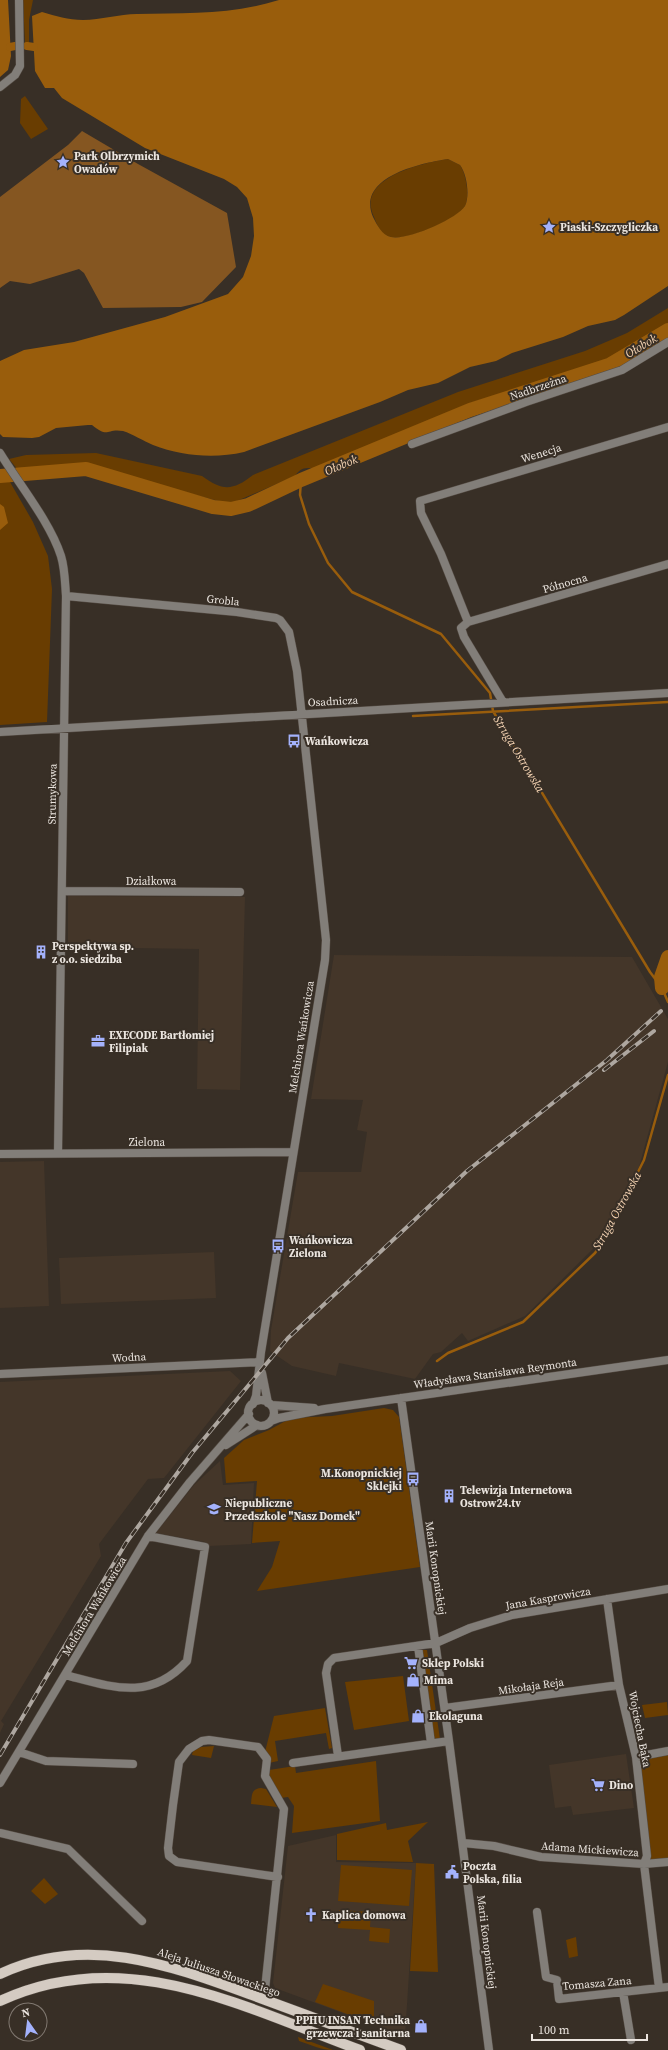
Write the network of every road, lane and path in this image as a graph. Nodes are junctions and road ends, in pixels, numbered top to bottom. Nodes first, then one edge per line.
1 (19, 0) edge
2 (0, 87) edge
3 (668, 342) edge
4 (668, 427) edge
5 (412, 444) dead end
6 (0, 453) edge
7 (668, 564) edge
8 (66, 596) junction
9 (468, 622) junction
10 (668, 693) edge
11 (503, 702) junction
12 (302, 714) junction
13 (64, 727) junction
14 (0, 732) edge
15 (62, 891) junction
16 (240, 892) dead end
17 (293, 1152) junction
18 (58, 1153) junction
19 (0, 1154) edge
20 (668, 1360) edge
21 (260, 1362) junction
22 (0, 1374) edge
23 (401, 1398) junction
24 (253, 1404) junction
25 (270, 1404) junction
26 (325, 1409) junction
27 (249, 1414) junction
28 (271, 1421) junction
29 (257, 1425) junction
30 (219, 1450) junction
31 (148, 1536) junction
32 (668, 1589) edge
33 (607, 1599) junction
34 (436, 1643) junction
35 (418, 1646) junction
36 (65, 1675) junction
37 (620, 1685) junction
38 (445, 1708) junction
39 (449, 1741) junction
40 (430, 1743) junction
41 (668, 1751) edge
42 (19, 1752) junction
43 (338, 1756) junction
44 (636, 1757) junction
45 (293, 1763) dead end
46 (133, 1764) dead end
47 (0, 1782) edge
48 (0, 1833) edge
49 (463, 1843) junction
50 (668, 1862) edge
51 (644, 1864) junction
52 (278, 1877) junction
53 (537, 1912) dead end
54 (142, 1921) dead end
55 (0, 1974) edge
56 (668, 1987) edge
57 (659, 1988) junction
58 (623, 1992) junction
59 (264, 1999) junction
60 (0, 2001) edge
61 (631, 2040) dead end
62 (360, 2050) edge
63 (401, 2050) edge
64 (489, 2050) edge

1 - 2 street
3 - 5 street, Nadbrzeżna
4 - 9 street, Wenecja
6 - 8 street, Strumykowa
7 - 9 street, Północna
8 - 12 street, Grobla
8 - 13 street, Strumykowa
9 - 11 street
10 - 11 street, Osadnicza
11 - 12 street, Osadnicza
12 - 13 street, Osadnicza
12 - 17 street, Melchiora Wańkowicza
13 - 14 street, Osadnicza
13 - 15 street, Strumykowa
15 - 16 street, Działkowa
15 - 18 street, Strumykowa
17 - 18 street, Zielona
17 - 21 street, Melchiora Wańkowicza
18 - 19 street, Zielona
20 - 23 street, Władysława Stanisława Reymonta
21 - 22 street, Wodna
21 - 24 street, Melchiora Wańkowicza
21 - 25 street, Melchiora Wańkowicza
23 - 26 street, Władysława Stanisława Reymonta
23 - 34 street, Marii Konopnickiej
24 - 25 street
24 - 27 street
25 - 26 street, Władysława Stanisława Reymonta
25 - 28 street
26 - 28 street, Władysława Stanisława Reymonta
27 - 29 street
27 - 30 street, Melchiora Wańkowicza
28 - 29 street
29 - 30 street, Melchiora Wańkowicza
30 - 31 street, Melchiora Wańkowicza
31 - 36 street, Melchiora Wańkowicza
31 - 36 street
32 - 33 street, Jana Kasprowicza
33 - 34 street, Jana Kasprowicza
33 - 37 street, Wojciecha Bąka
34 - 35 street, Jana Kasprowicza
34 - 38 street, Marii Konopnickiej
35 - 40 street
35 - 43 street, Jana Kasprowicza
36 - 42 street, Melchiora Wańkowicza
37 - 38 street, Mikołaja Reja
37 - 44 street, Wojciecha Bąka
38 - 39 street, Marii Konopnickiej
39 - 40 street
39 - 49 street, Marii Konopnickiej
40 - 43 street
41 - 44 street
42 - 46 street
42 - 47 street, Melchiora Wańkowicza
43 - 45 street
44 - 51 street, Wojciecha Bąka
48 - 54 street
49 - 51 street, Adama Mickiewicza
49 - 64 street, Marii Konopnickiej
50 - 51 street, Adama Mickiewicza
51 - 57 street
52 - 52 street
52 - 59 street
53 - 58 street, Tomasza Zana
55 - 59 main road, Aleja Juliusza Słowackiego
56 - 57 street, Tomasza Zana
57 - 58 street, Tomasza Zana
58 - 61 street
59 - 63 main road, Aleja Juliusza Słowackiego
60 - 62 main road

